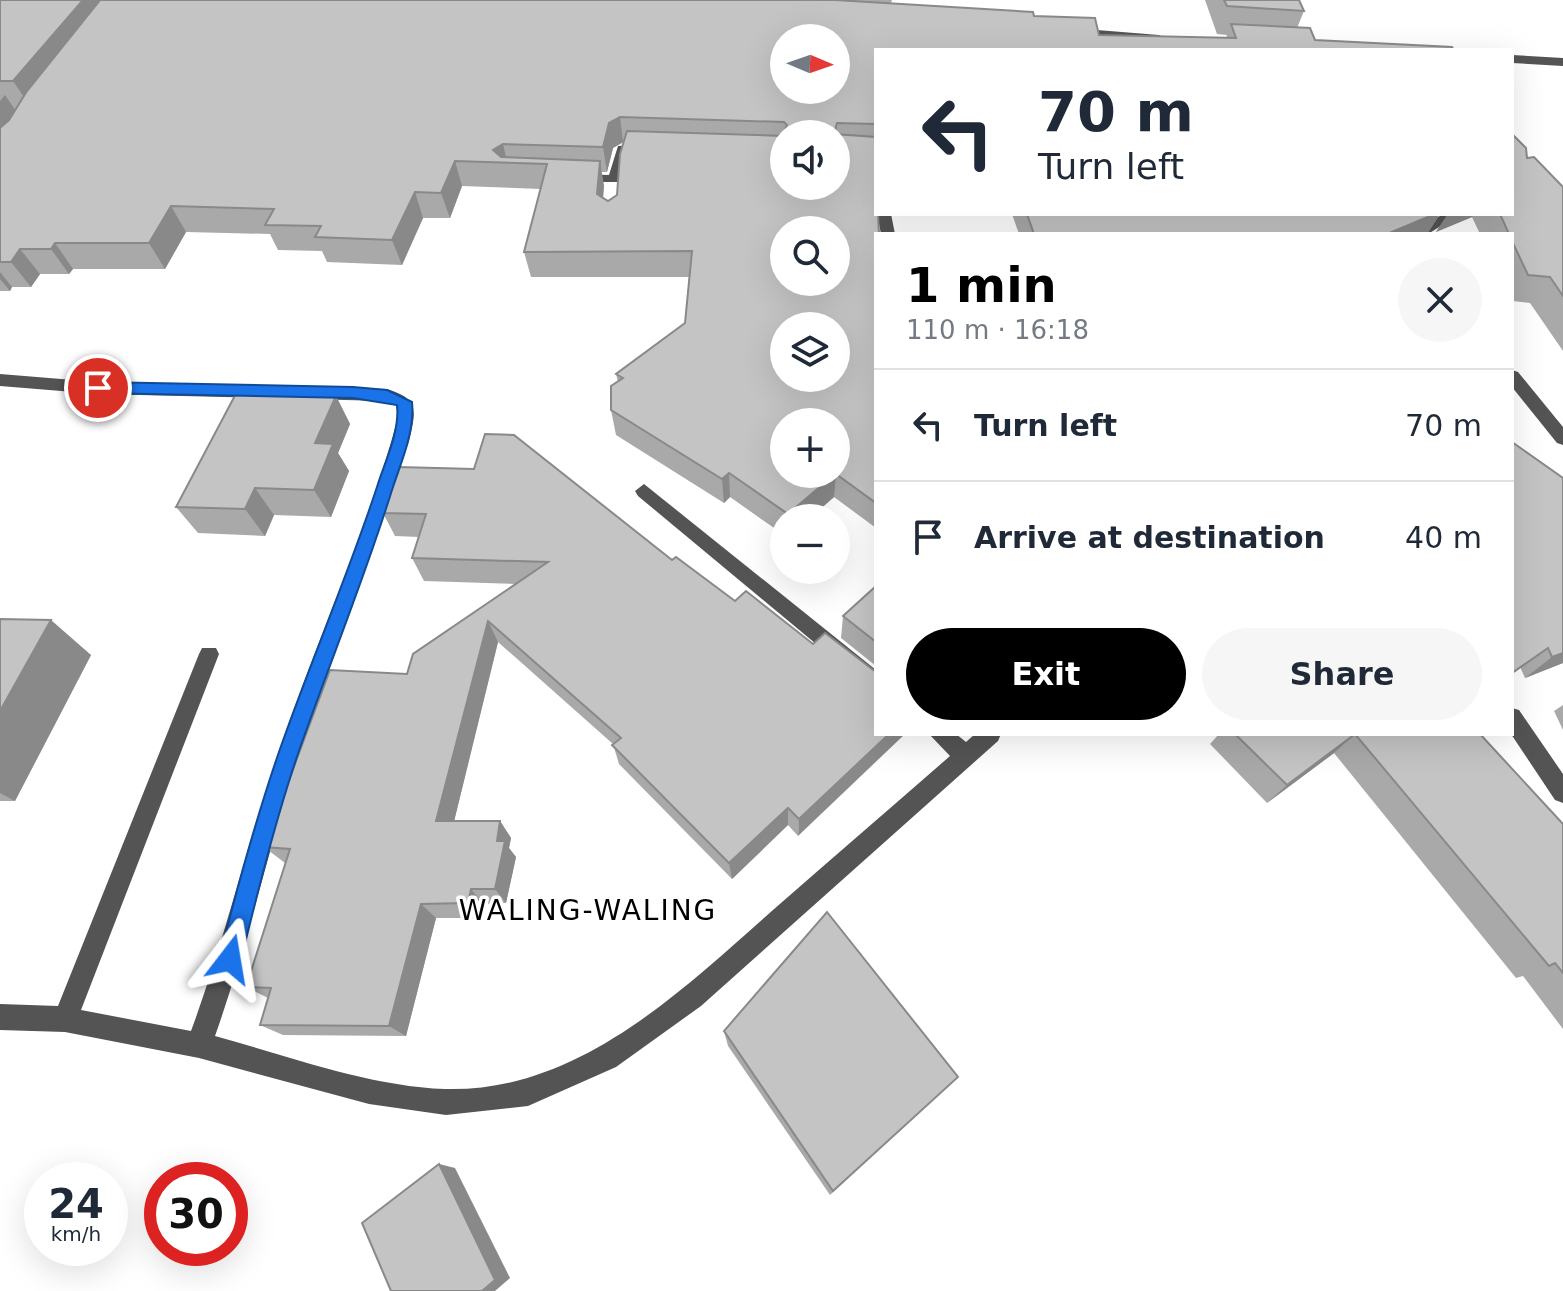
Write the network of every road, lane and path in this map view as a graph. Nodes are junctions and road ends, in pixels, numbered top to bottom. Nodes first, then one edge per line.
1 (1063, 30) edge
2 (1166, 38) edge
3 (1514, 59) edge
4 (1563, 62) edge
5 (652, 150) edge
6 (563, 178) edge
7 (1450, 216) edge
8 (1422, 232) edge
9 (1514, 378) edge
10 (0, 380) edge
11 (1563, 439) edge
12 (644, 491) dead end
13 (209, 654) dead end
14 (874, 680) edge
15 (1514, 720) edge
16 (942, 736) edge
17 (987, 736) edge
18 (964, 754) junction
19 (1563, 793) edge
20 (0, 1017) edge
21 (65, 1019) junction
22 (199, 1045) junction

1 - 2 street
3 - 4 street
5 - 6 street
7 - 8 street
9 - 11 street
10 - 22 street
12 - 14 street
13 - 21 street
15 - 19 street
16 - 18 street
17 - 18 street
18 - 22 street
20 - 21 street
21 - 22 street

